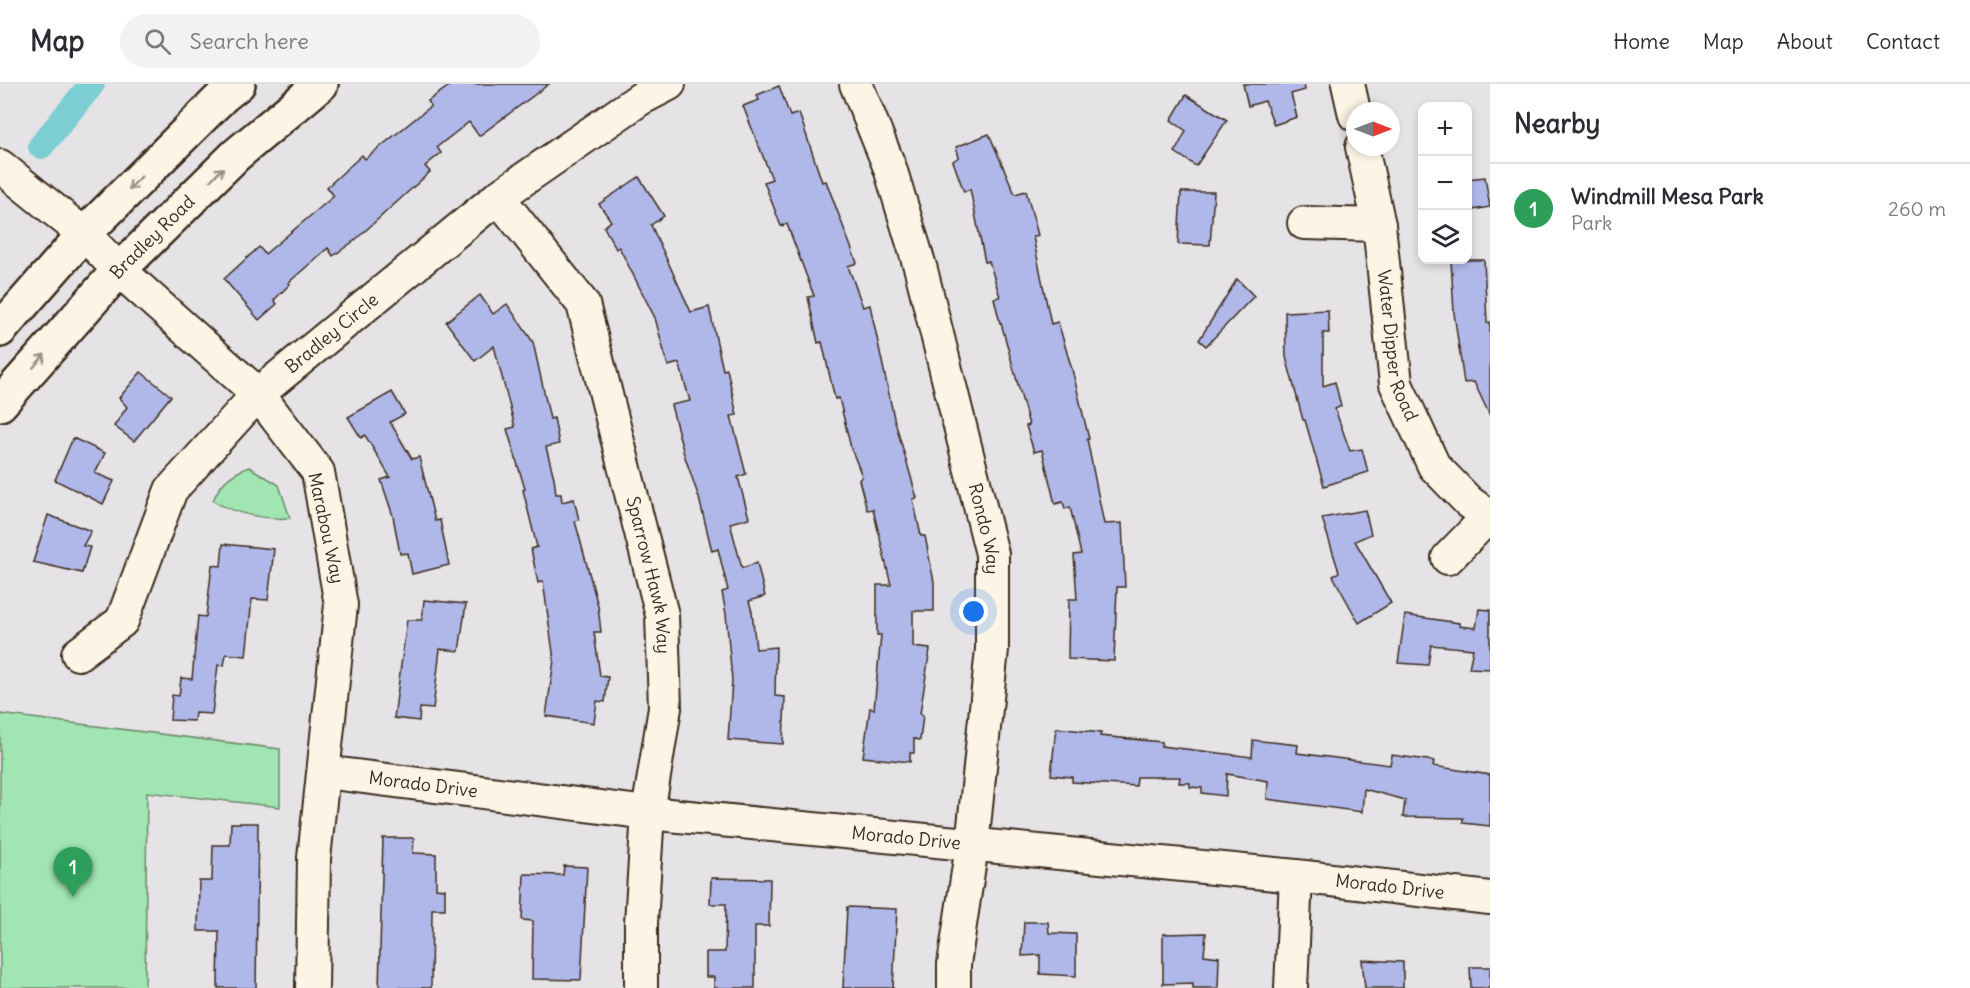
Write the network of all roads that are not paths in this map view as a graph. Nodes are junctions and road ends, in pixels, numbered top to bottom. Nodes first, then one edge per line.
1 (238, 84) edge
2 (321, 84) edge
3 (669, 84) edge
4 (856, 84) edge
5 (1348, 84) edge
6 (1352, 102) edge
7 (1364, 156) edge
8 (0, 166) edge
9 (498, 198) junction
10 (1304, 223) dead end
11 (1379, 225) junction
12 (84, 234) junction
13 (118, 270) junction
14 (0, 330) edge
15 (258, 394) junction
16 (0, 404) edge
17 (1489, 517) edge
18 (1448, 558) dead end
19 (78, 654) dead end
20 (324, 772) junction
21 (648, 813) junction
22 (972, 846) junction
23 (1296, 876) junction
24 (1490, 898) edge
25 (312, 988) edge
26 (641, 988) edge
27 (954, 988) edge
28 (1291, 988) edge

1 -> 12 main road
13 -> 2 main road, Bradley Road
3 - 9 street, Bradley Circle
4 - 22 street, Rondo Way
5 - 6 street
7 - 11 street, Water Dipper Road
8 - 12 street, Marabou Way
9 - 15 street, Bradley Circle
9 - 21 street, Sparrow Hawk Way
10 - 11 street
11 - 17 street, Water Dipper Road
12 - 13 street, Marabou Way
12 - 14 main road
13 - 15 street, Marabou Way
16 -> 13 main road, Bradley Road
15 - 19 street, Bradley Circle
15 - 20 street, Marabou Way
17 - 18 street
20 - 21 street, Morado Drive
20 - 25 street, Marabou Way
21 - 22 street, Morado Drive
21 - 26 street, Sparrow Hawk Way
22 - 23 street, Morado Drive
22 - 27 street, Rondo Way
23 - 24 street, Morado Drive
23 - 28 street

